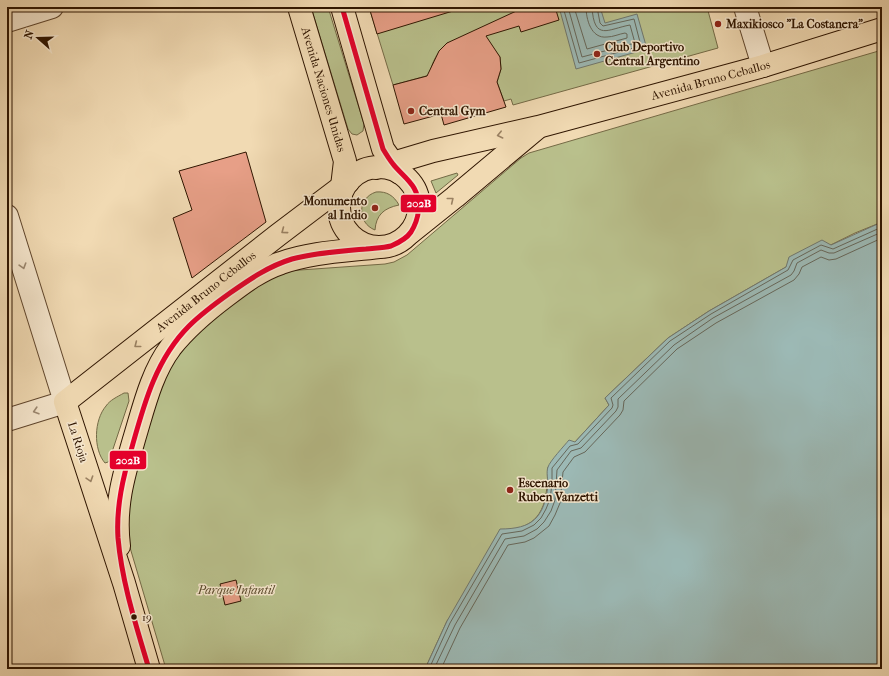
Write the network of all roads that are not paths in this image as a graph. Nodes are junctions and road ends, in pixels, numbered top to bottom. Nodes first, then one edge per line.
1 (52, 7) edge
2 (299, 7) edge
3 (342, 7) edge
4 (745, 7) edge
5 (7, 20) edge
6 (882, 29) edge
7 (763, 66) junction
8 (538, 127) junction
9 (390, 168) junction
10 (344, 188) junction
11 (7, 216) edge
12 (410, 233) junction
13 (379, 248) junction
14 (65, 402) junction
15 (7, 420) edge
16 (124, 583) junction
17 (149, 669) edge

1 - 5 street
2 - 10 main road, Avenida Naciones Unidas
3 - 9 main road
4 - 7 street
6 - 7 main road, Avenida Bruno Ceballos
7 - 8 main road, Avenida Bruno Ceballos
8 -> 9 main road, Avenida Bruno Ceballos
12 -> 8 main road, Avenida Bruno Ceballos
9 - 10 main road
9 - 12 main road
10 - 13 main road
10 -> 14 main road, Avenida Bruno Ceballos
11 -> 14 street, La Rioja
12 - 13 main road
13 - 16 main road, Avenida Bruno Ceballos
14 -> 15 street
14 -> 16 main road, La Rioja
16 - 17 main road, La Rioja

